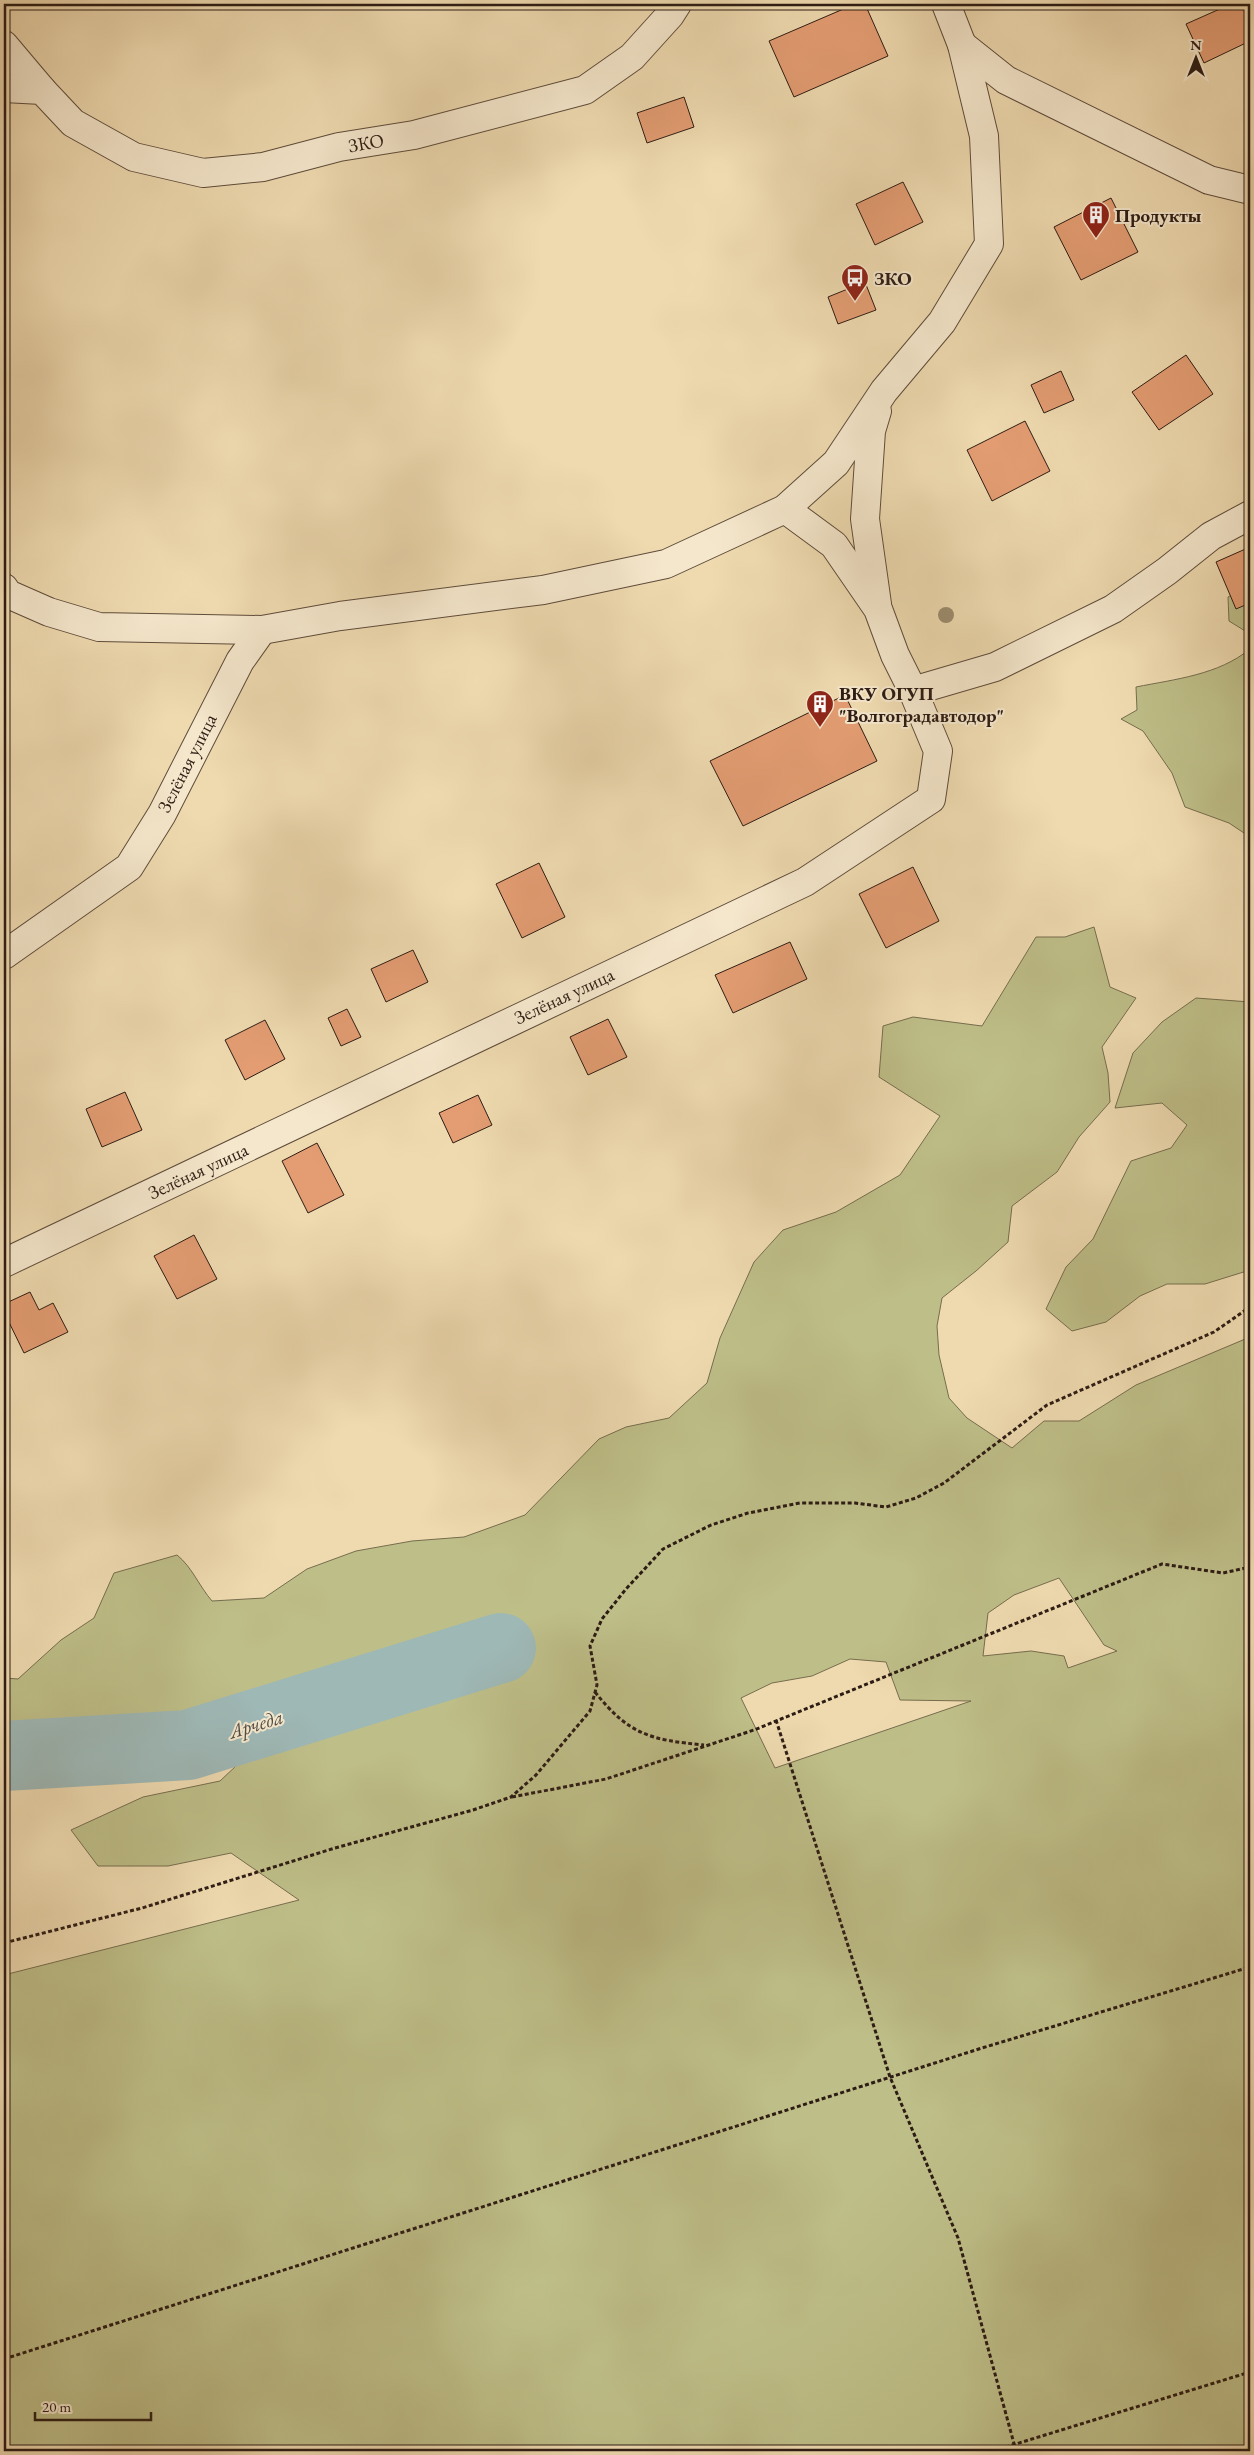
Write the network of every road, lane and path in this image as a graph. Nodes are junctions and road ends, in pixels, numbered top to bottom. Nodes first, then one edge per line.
1 (677, 4) edge
2 (946, 4) edge
3 (4, 45) edge
4 (962, 45) junction
5 (4, 88) edge
6 (42, 90) junction
7 (1250, 190) edge
8 (884, 391) junction
9 (785, 509) junction
10 (1250, 515) edge
11 (4, 588) edge
12 (878, 609) junction
13 (262, 630) junction
14 (914, 690) junction
15 (4, 955) edge
16 (4, 1263) edge
17 (1250, 1307) edge
18 (1250, 1567) edge
19 (595, 1691) junction
20 (776, 1720) junction
21 (706, 1746) junction
22 (511, 1797) junction
23 (4, 1944) edge
24 (1250, 1967) edge
25 (890, 2077) junction
26 (4, 2359) edge
27 (1250, 2372) edge
28 (1014, 2445) junction
29 (993, 2451) edge
30 (1016, 2451) edge

1 - 6 street, ЗКО
2 - 4 street
3 - 6 street, ЗКО
4 - 7 street
4 - 8 street
5 - 6 street
8 - 9 street
8 - 12 street, Зелёная улица
9 - 12 street, Зелёная улица
9 - 13 street
10 - 14 street
11 - 13 street
12 - 14 street, Зелёная улица
13 - 15 street, Зелёная улица
14 - 16 street, Зелёная улица
17 - 19 path
18 - 20 path
19 - 21 path
19 - 22 path
20 - 21 path
20 - 25 path
21 - 22 path
22 - 23 path
24 - 25 path
25 - 26 path
25 - 28 path
27 - 28 path
28 - 29 path
28 - 30 path

